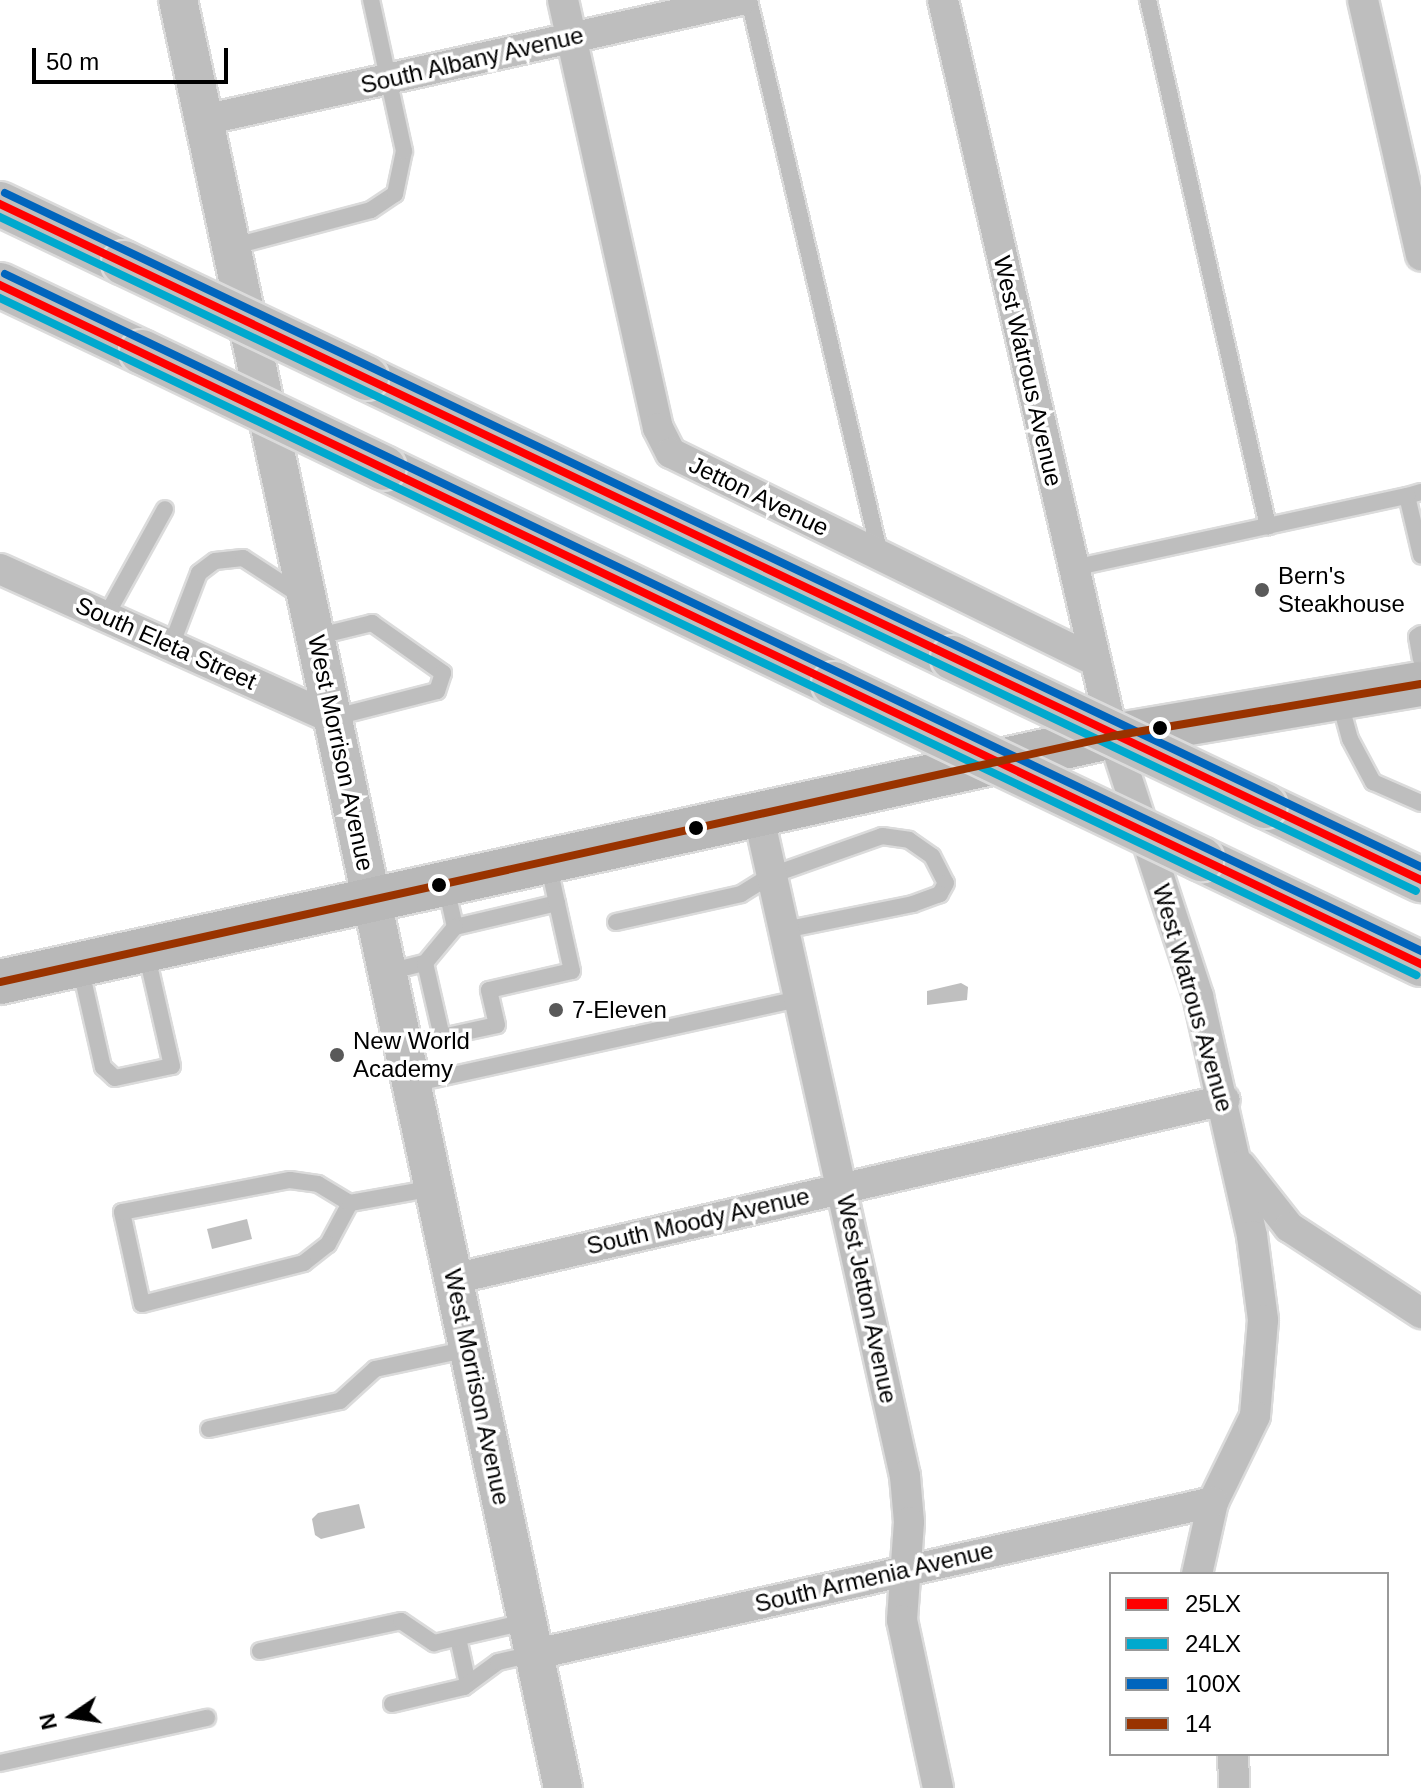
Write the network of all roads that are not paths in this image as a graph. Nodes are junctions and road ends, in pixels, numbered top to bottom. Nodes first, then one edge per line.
1 (178, 0) edge
2 (371, 0) edge
3 (563, 0) edge
4 (741, 0) edge
5 (749, 0) edge
6 (943, 0) edge
7 (1148, 0) edge
8 (1363, 0) edge
9 (572, 38) junction
10 (389, 79) junction
11 (204, 120) junction
12 (0, 204) edge
13 (231, 247) junction
14 (1421, 256) edge
15 (0, 285) edge
16 (1414, 494) edge
17 (165, 509) dead end
18 (1268, 526) junction
19 (880, 555) junction
20 (1421, 555) edge
21 (1073, 568) junction
22 (0, 569) edge
23 (308, 600) junction
24 (106, 616) junction
25 (1421, 634) edge
26 (315, 637) junction
27 (171, 646) junction
28 (1421, 659) edge
29 (1094, 660) junction
30 (1421, 684) edge
31 (1339, 698) junction
32 (332, 718) junction
33 (1113, 736) junction
34 (1421, 803) edge
35 (758, 813) junction
36 (548, 861) junction
37 (772, 875) junction
38 (1421, 880) edge
39 (446, 884) junction
40 (373, 901) junction
41 (557, 903) junction
42 (616, 922) dead end
43 (455, 927) junction
44 (784, 930) junction
45 (146, 951) junction
46 (425, 963) junction
47 (1421, 964) edge
48 (80, 966) junction
49 (388, 972) junction
50 (0, 982) edge
51 (800, 999) junction
52 (442, 1037) junction
53 (404, 1045) junction
54 (412, 1084) junction
55 (1224, 1100) junction
56 (1235, 1158) junction
57 (842, 1186) junction
58 (434, 1188) junction
59 (350, 1203) junction
60 (453, 1279) junction
61 (1421, 1313) edge
62 (468, 1349) junction
63 (209, 1429) dead end
64 (1213, 1502) junction
65 (906, 1570) junction
66 (1197, 1572) edge
67 (458, 1638) junction
68 (532, 1638) junction
69 (260, 1651) dead end
70 (468, 1684) junction
71 (392, 1704) dead end
72 (207, 1718) dead end
73 (1233, 1756) edge
74 (0, 1763) edge
75 (563, 1788) edge
76 (938, 1788) edge
77 (1234, 1788) edge

1 - 11 street, West Morrison Avenue
2 - 10 lane
3 - 9 street, Jetton Avenue
4 - 9 street, South Albany Avenue
5 - 19 lane
6 - 21 street, West Watrous Avenue
7 - 18 lane
8 - 14 street
9 - 10 street, South Albany Avenue
9 - 19 street, Jetton Avenue
10 - 11 street, South Albany Avenue
10 - 13 lane
11 - 13 street, West Morrison Avenue
12 - 38 highway, bridge
13 - 23 street, West Morrison Avenue
15 - 47 highway, bridge
16 - 18 lane
16 - 20 lane
17 - 24 lane
18 - 21 lane
19 - 29 street, Jetton Avenue
21 - 29 street, West Watrous Avenue
22 - 24 street, South Eleta Street
23 - 26 street, West Morrison Avenue
23 - 27 lane
24 - 27 street, South Eleta Street
25 - 28 lane
26 - 32 street, West Morrison Avenue
26 - 32 lane
27 - 32 street, South Eleta Street
29 - 33 street, West Watrous Avenue
30 - 31 main road
31 - 33 main road
31 - 34 lane
32 - 40 street, West Morrison Avenue
33 - 35 main road
33 - 55 street, West Watrous Avenue
35 - 36 main road
35 - 37 street, West Jetton Avenue
36 - 39 main road
36 - 41 lane
37 - 42 lane
37 - 44 street, West Jetton Avenue
37 - 44 lane
39 - 40 main road
39 - 43 lane
40 - 45 main road
40 - 49 street, West Morrison Avenue
41 - 43 lane
41 - 52 lane
43 - 46 lane
44 - 51 street, West Jetton Avenue
45 - 48 main road
45 - 48 lane
46 - 49 lane
46 - 52 lane
48 - 50 main road
49 - 53 street, West Morrison Avenue
51 - 54 lane
51 - 57 street, West Jetton Avenue
52 - 53 lane
53 - 54 street, West Morrison Avenue
54 - 58 street, West Morrison Avenue
55 - 56 street, West Watrous Avenue
55 - 57 street, South Moody Avenue
56 - 61 street
56 - 64 street, West Watrous Avenue
57 - 60 street, South Moody Avenue
57 - 65 street, West Jetton Avenue
58 - 59 lane
58 - 60 street, West Morrison Avenue
59 - 59 lane
60 - 62 street, West Morrison Avenue
62 - 63 lane
62 - 68 street, West Morrison Avenue
64 - 65 street, South Armenia Avenue
64 - 66 street, West Watrous Avenue
65 - 68 street, South Armenia Avenue
65 - 76 street, West Jetton Avenue
67 - 68 lane
67 - 69 lane
67 - 70 lane
68 - 70 lane
68 - 75 street, West Morrison Avenue
70 - 71 lane
72 - 74 lane
73 - 77 street

